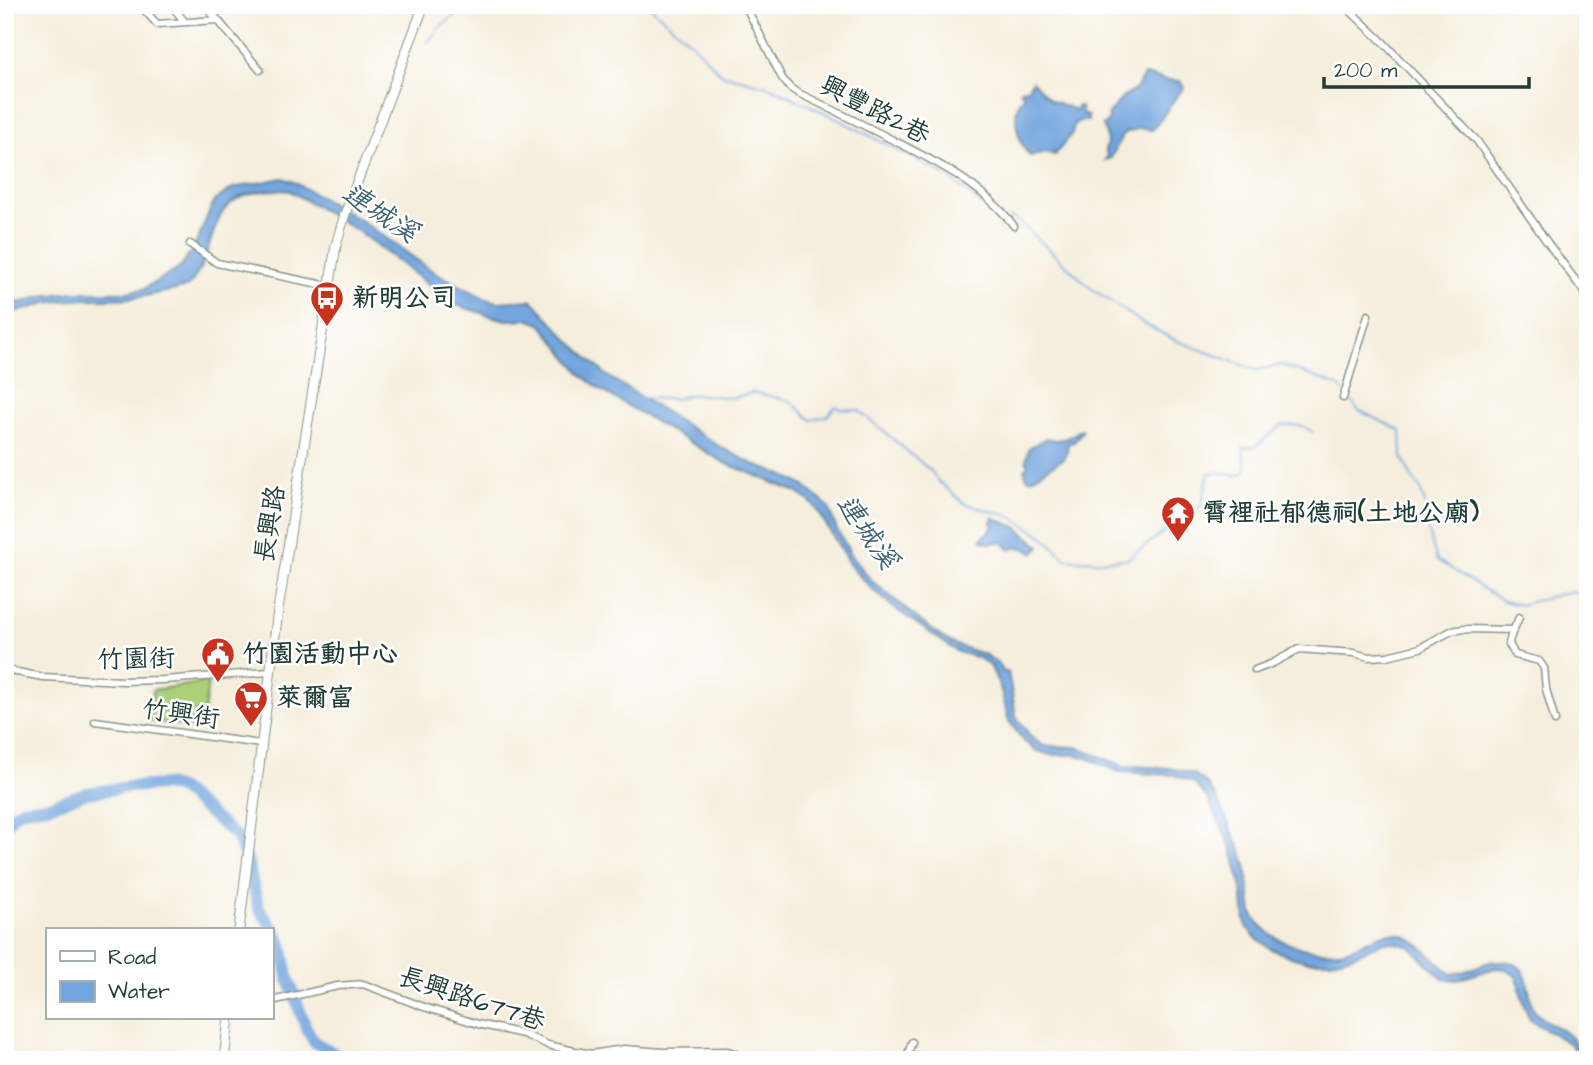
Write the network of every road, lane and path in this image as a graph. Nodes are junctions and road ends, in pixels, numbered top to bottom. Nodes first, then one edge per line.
1 (140, 5) edge
2 (171, 5) edge
3 (205, 5) edge
4 (424, 5) edge
5 (745, 5) edge
6 (1344, 5) edge
7 (218, 20) junction
8 (185, 22) junction
9 (260, 70) dead end
10 (1014, 226) dead end
11 (190, 244) dead end
12 (329, 285) junction
13 (1588, 297) edge
14 (1368, 315) dead end
15 (1343, 398) dead end
16 (1519, 617) dead end
17 (1512, 630) junction
18 (5, 668) edge
19 (1255, 670) dead end
20 (269, 672) junction
21 (95, 721) dead end
22 (1555, 721) dead end
23 (261, 744) junction
24 (239, 928) edge
25 (273, 1001) edge
26 (229, 1020) edge
27 (912, 1042) dead end
28 (224, 1060) edge
29 (752, 1060) edge
30 (906, 1060) edge

1 - 8 street
2 - 8 street
3 - 7 street
4 - 12 main road, 長興路
5 - 10 street, 興豐路2巷
6 - 13 street
7 - 8 street
7 - 9 street
11 - 12 street
12 - 20 main road, 長興路
14 - 15 street
16 - 17 street
17 - 19 street
17 - 22 street
18 - 20 street, 竹園街
20 - 23 main road, 長興路
21 - 23 street, 竹興街
23 - 24 main road, 長興路
25 - 29 street, 長興路677巷
26 - 28 main road
27 - 30 street

